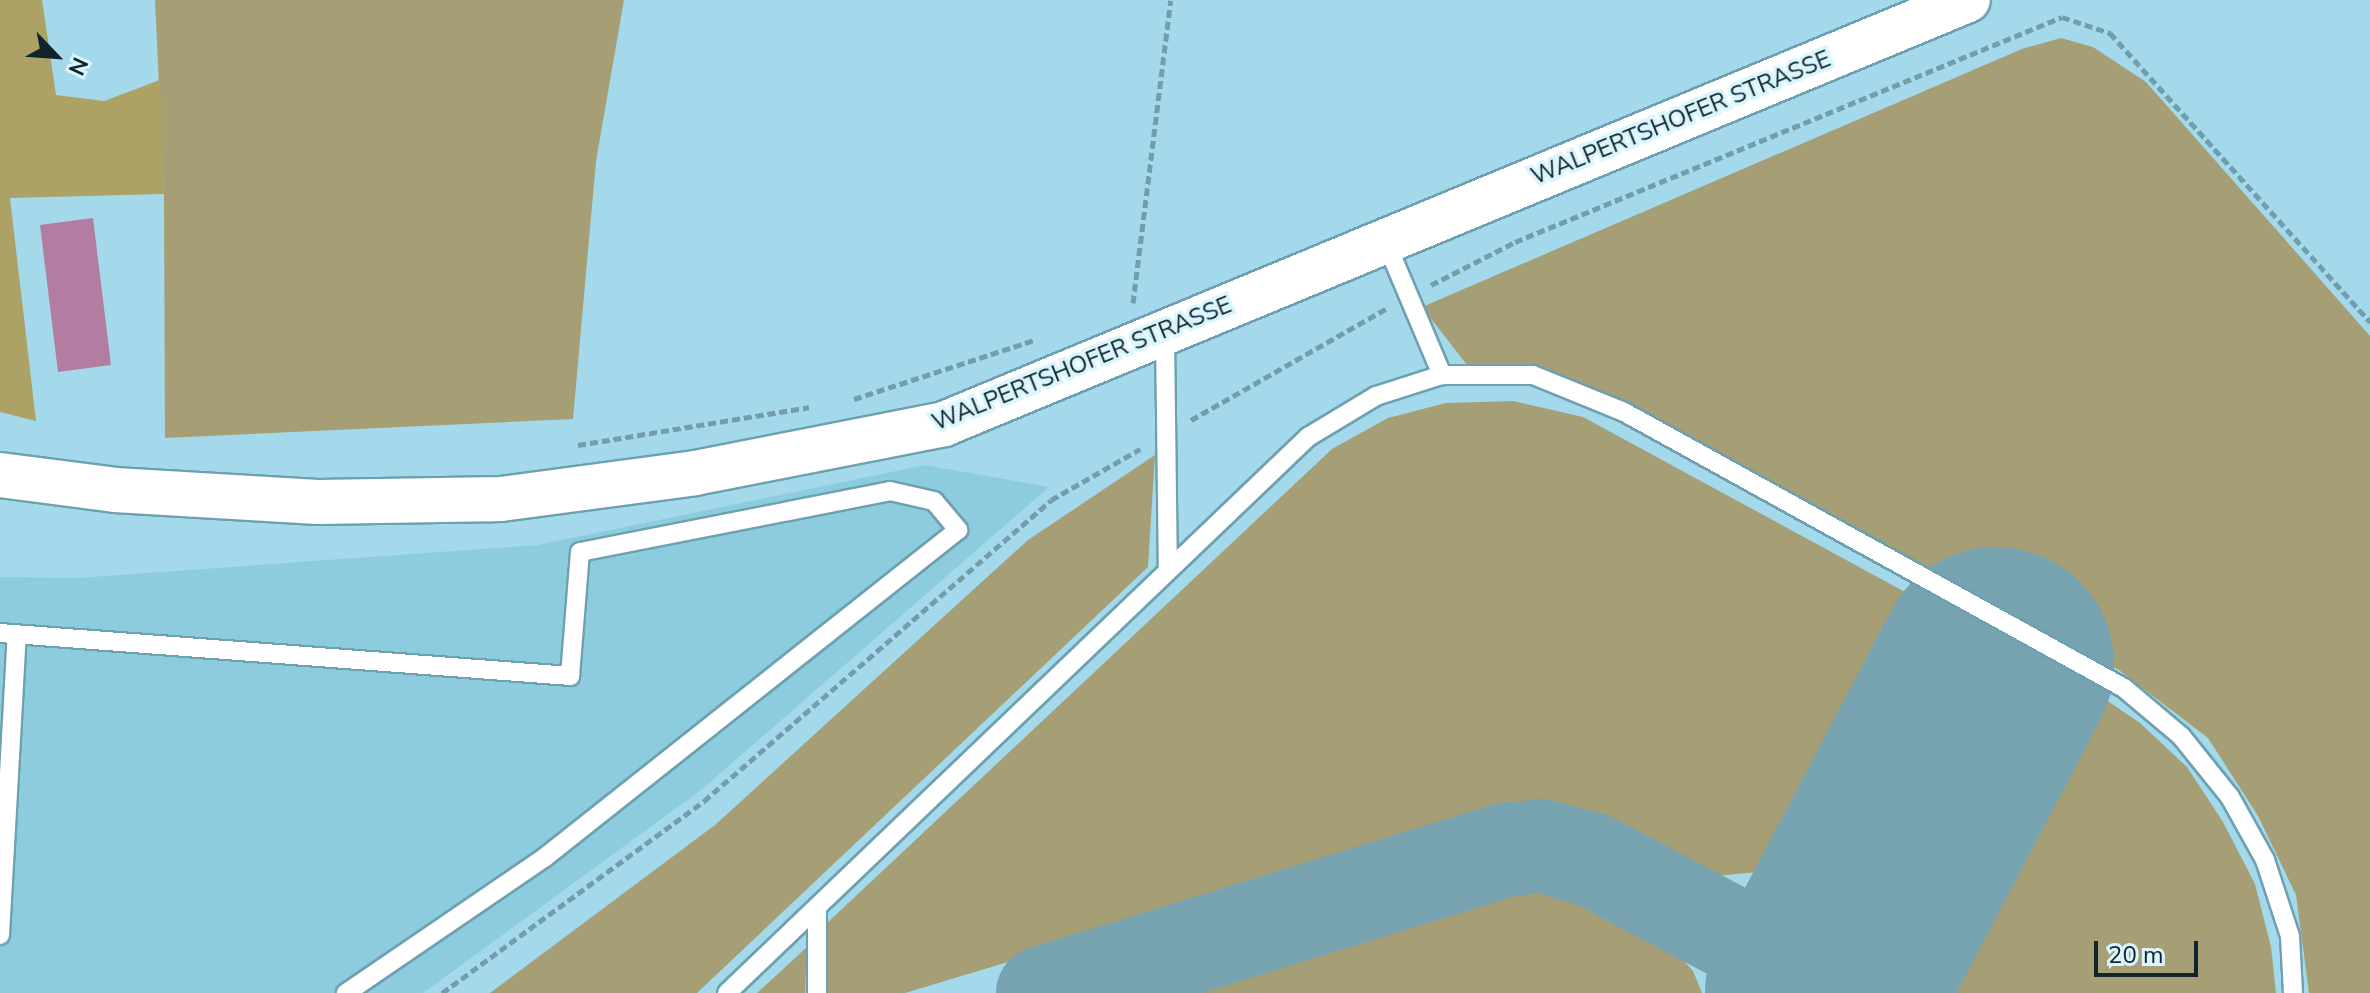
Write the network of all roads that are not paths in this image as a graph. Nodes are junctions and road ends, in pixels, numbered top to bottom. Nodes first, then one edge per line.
1 (1968, 0) edge
2 (1385, 240) junction
3 (1148, 320) junction
4 (1442, 375) junction
5 (0, 475) edge
6 (1168, 570) junction
7 (8, 634) edge
8 (817, 907) junction
9 (0, 935) edge
10 (346, 993) edge
11 (727, 993) edge
12 (817, 993) edge
13 (2293, 993) edge

1 - 2 street, WALPERTSHOFER STRASSE
2 - 3 street, WALPERTSHOFER STRASSE
2 - 4 lane
3 - 5 street, WALPERTSHOFER STRASSE
3 - 6 lane
4 - 6 lane
4 - 13 lane
6 - 8 lane
7 - 9 lane
7 - 10 lane
8 - 11 lane
8 - 12 lane

